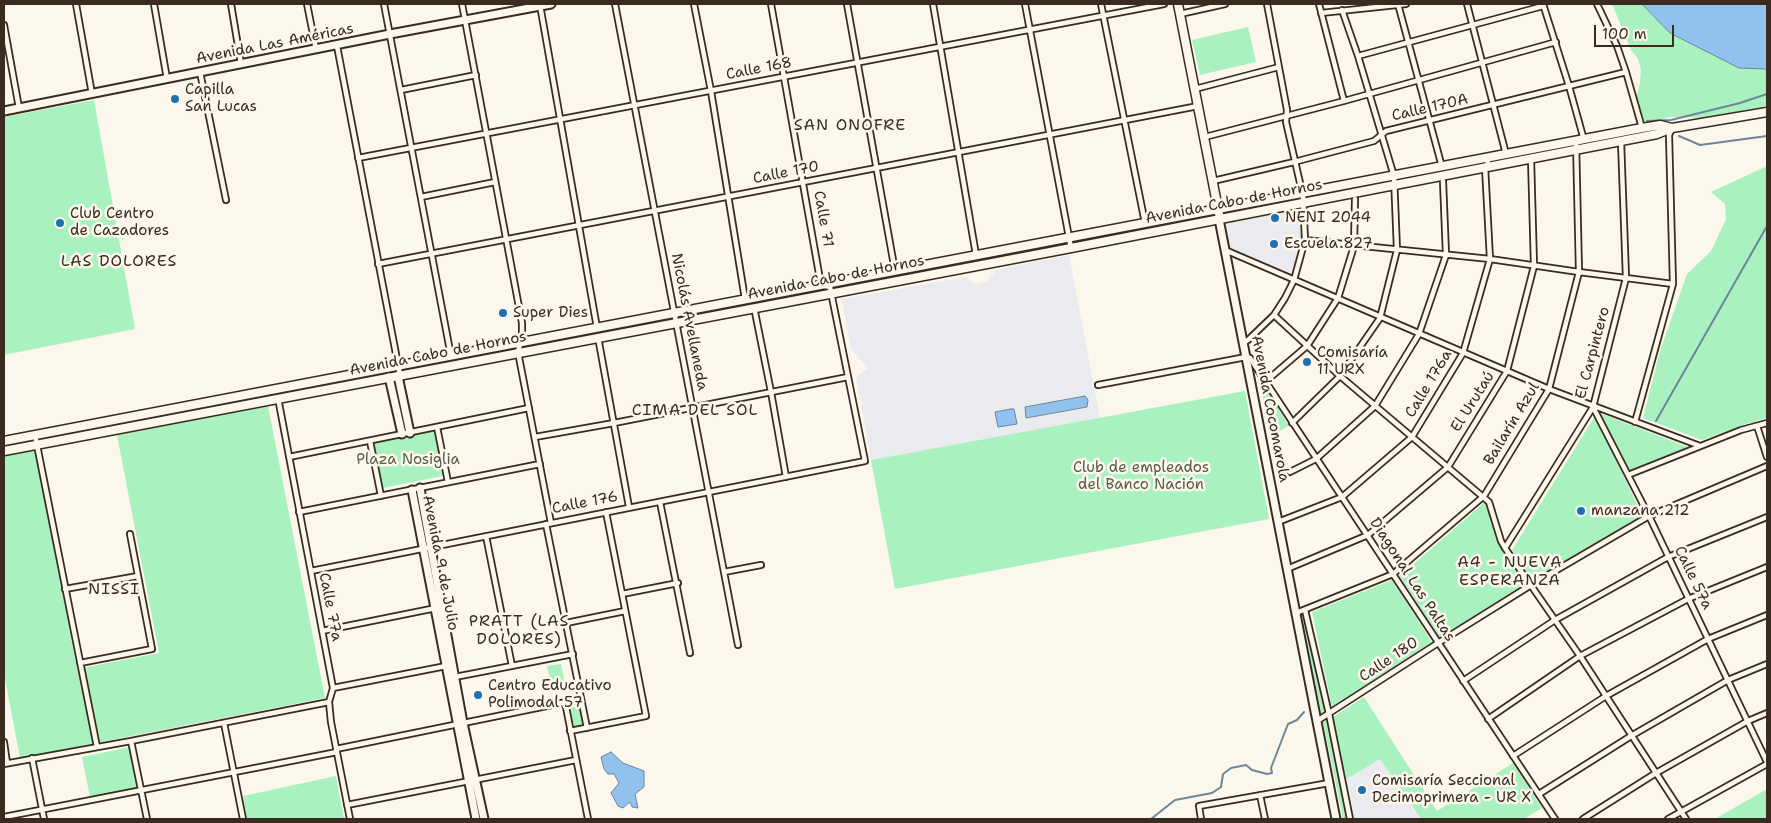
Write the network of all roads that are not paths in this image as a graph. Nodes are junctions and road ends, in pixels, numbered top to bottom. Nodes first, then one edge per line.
1 (76, 4) edge
2 (154, 4) edge
3 (230, 4) edge
4 (307, 4) edge
5 (384, 4) edge
6 (462, 4) edge
7 (551, 4) edge
8 (615, 4) edge
9 (694, 4) edge
10 (771, 4) edge
11 (847, 4) edge
12 (933, 4) edge
13 (1025, 4) edge
14 (1101, 4) edge
15 (1164, 4) edge
16 (1178, 4) edge
17 (1226, 4) edge
18 (1267, 4) edge
19 (1319, 4) edge
20 (1406, 4) edge
21 (1467, 4) edge
22 (1597, 4) edge
23 (540, 5) edge
24 (1398, 5) edge
25 (1543, 5) edge
26 (1342, 10) junction
27 (1321, 13) junction
28 (1180, 14) junction
29 (1103, 16) junction
30 (465, 20) junction
31 (1472, 24) junction
32 (4, 25) edge
33 (1030, 30) junction
34 (390, 34) junction
35 (1408, 42) junction
36 (1556, 42) junction
37 (337, 46) junction
38 (940, 46) junction
39 (316, 50) junction
40 (1358, 56) junction
41 (858, 62) junction
42 (241, 64) junction
43 (1482, 64) junction
44 (1279, 67) junction
45 (200, 72) junction
46 (1626, 72) junction
47 (476, 76) junction
48 (784, 76) junction
49 (167, 79) junction
50 (1419, 81) junction
51 (1569, 86) junction
52 (1195, 89) junction
53 (401, 90) junction
54 (711, 91) junction
55 (92, 94) junction
56 (1369, 94) junction
57 (1344, 101) junction
58 (635, 105) junction
59 (1198, 106) junction
60 (1493, 106) junction
61 (19, 108) junction
62 (4, 111) edge
63 (1767, 112) edge
64 (1286, 116) junction
65 (560, 120) junction
66 (1125, 121) junction
67 (1430, 121) junction
68 (1642, 128) junction
69 (1672, 128) junction
70 (486, 134) junction
71 (1050, 135) junction
72 (1382, 135) junction
73 (1205, 137) junction
74 (1580, 141) junction
75 (1621, 141) junction
76 (412, 148) junction
77 (1576, 150) junction
78 (958, 153) junction
79 (1506, 154) junction
80 (358, 158) junction
81 (1487, 158) junction
82 (1531, 158) junction
83 (1294, 162) junction
84 (1442, 166) junction
85 (1485, 167) junction
86 (877, 168) junction
87 (1394, 176) junction
88 (1212, 181) junction
89 (495, 182) junction
90 (804, 182) junction
91 (1443, 182) dead end
92 (1394, 185) junction
93 (1302, 194) junction
94 (421, 197) junction
95 (728, 197) junction
96 (1355, 199) dead end
97 (226, 200) dead end
98 (1303, 203) junction
99 (1218, 210) junction
100 (655, 211) junction
101 (1219, 218) junction
102 (1145, 223) junction
103 (579, 226) junction
104 (1069, 238) junction
105 (507, 240) junction
106 (1305, 240) junction
107 (1354, 246) junction
108 (1071, 248) junction
109 (1225, 250) junction
110 (1397, 250) junction
111 (432, 254) junction
112 (976, 255) junction
113 (1446, 255) junction
114 (1490, 259) junction
115 (378, 264) junction
116 (1534, 266) junction
117 (895, 271) junction
118 (1579, 272) junction
119 (1626, 278) junction
120 (1294, 280) junction
121 (1673, 284) junction
122 (822, 285) junction
123 (832, 292) junction
124 (1338, 298) junction
125 (745, 299) junction
126 (754, 307) junction
127 (674, 313) junction
128 (1274, 314) junction
129 (1380, 318) junction
130 (676, 322) junction
131 (596, 328) junction
132 (1419, 334) junction
133 (598, 337) junction
134 (521, 342) junction
135 (1243, 343) junction
136 (1307, 346) junction
137 (518, 352) junction
138 (1463, 353) junction
139 (451, 356) junction
140 (1246, 357) junction
141 (398, 366) junction
142 (1507, 371) junction
143 (399, 376) junction
144 (1340, 376) junction
145 (389, 377) junction
146 (848, 377) junction
147 (1265, 382) junction
148 (1098, 385) dead end
149 (1549, 389) junction
150 (772, 392) junction
151 (278, 398) junction
152 (1376, 406) junction
153 (1593, 407) junction
154 (529, 408) junction
155 (693, 408) junction
156 (1292, 422) junction
157 (1635, 422) junction
158 (614, 423) junction
159 (1767, 423) edge
160 (1757, 426) junction
161 (437, 427) junction
162 (410, 432) junction
163 (402, 434) junction
164 (35, 435) junction
165 (535, 437) junction
166 (1412, 437) junction
167 (4, 441) edge
168 (370, 441) junction
169 (36, 444) junction
170 (1700, 446) junction
171 (4, 451) edge
172 (289, 457) junction
173 (1767, 457) edge
174 (1316, 459) junction
175 (540, 464) junction
176 (1767, 466) edge
177 (1448, 467) junction
178 (1290, 472) dead end
179 (1628, 475) junction
180 (786, 477) junction
181 (448, 482) junction
182 (416, 489) junction
183 (709, 492) junction
184 (381, 496) junction
185 (1484, 496) junction
186 (1342, 497) junction
187 (660, 502) junction
188 (628, 508) junction
189 (300, 512) junction
190 (606, 512) junction
191 (1649, 516) junction
192 (1767, 517) edge
193 (1278, 522) junction
194 (548, 524) junction
195 (130, 534) dead end
196 (1368, 534) junction
197 (486, 536) junction
198 (427, 548) junction
199 (1505, 548) junction
200 (1668, 556) junction
201 (761, 565) dead end
202 (1767, 567) edge
203 (1288, 569) junction
204 (311, 571) junction
205 (724, 572) junction
206 (1393, 574) junction
207 (138, 576) junction
208 (678, 583) junction
209 (1530, 585) junction
210 (65, 589) junction
211 (622, 594) junction
212 (1688, 599) junction
213 (443, 607) junction
214 (435, 608) junction
215 (1305, 610) junction
216 (625, 611) junction
217 (1296, 613) junction
218 (1767, 615) edge
219 (1555, 620) junction
220 (566, 623) junction
221 (322, 631) junction
222 (1708, 639) junction
223 (1438, 642) junction
224 (738, 645) dead end
225 (690, 653) dead end
226 (573, 654) junction
227 (1580, 656) junction
228 (80, 663) junction
229 (1767, 664) edge
230 (446, 666) junction
231 (512, 666) junction
232 (455, 678) junction
233 (1728, 680) junction
234 (1463, 681) junction
235 (333, 688) junction
236 (1606, 696) junction
237 (581, 699) junction
238 (329, 702) junction
239 (565, 702) junction
240 (1767, 713) edge
241 (1329, 714) junction
242 (1488, 719) junction
243 (1748, 721) junction
244 (1317, 722) junction
245 (224, 723) junction
246 (460, 724) junction
247 (587, 728) junction
248 (570, 731) junction
249 (1631, 736) junction
250 (132, 741) junction
251 (4, 742) edge
252 (97, 747) junction
253 (337, 751) junction
254 (1513, 756) junction
255 (32, 758) junction
256 (576, 760) junction
257 (6, 763) edge
258 (1767, 763) edge
259 (234, 773) junction
260 (1656, 773) junction
261 (472, 780) junction
262 (1329, 783) junction
263 (141, 791) junction
264 (1539, 794) junction
265 (1260, 795) junction
266 (347, 805) junction
267 (42, 810) junction
268 (1680, 811) junction
269 (4, 817) edge
270 (44, 819) edge
271 (147, 819) edge
272 (243, 819) edge
273 (350, 819) edge
274 (476, 819) edge
275 (484, 819) edge
276 (588, 819) edge
277 (1201, 819) edge
278 (1265, 819) edge
279 (1336, 819) edge
280 (1350, 819) edge
281 (1554, 819) edge
282 (1583, 819) edge
283 (1668, 819) edge
284 (1686, 819) edge

1 - 55 street
2 - 49 street
3 - 42 street
4 - 39 street
5 - 34 street
6 - 30 street
7 - 23 main road, Avenida Las Américas
8 - 58 street, Nicolás Avellaneda
9 - 54 street
10 - 48 street, Calle 71
11 - 41 street
12 - 38 street
13 - 33 street
14 - 29 street
15 - 29 street, Calle 168
16 - 28 main road, Avenida Cocomarola
17 - 28 street
18 - 44 street
19 - 27 street
20 - 24 street
21 - 31 street
22 - 46 street
23 - 30 main road, Avenida Las Américas
23 - 65 street
24 - 26 street
24 - 35 street
25 - 31 street
25 - 36 street, Bailarín Azul
26 - 27 street
26 - 40 street
27 - 57 street
28 - 52 main road, Avenida Cocomarola
29 - 33 street, Calle 168
29 - 66 street
30 - 34 main road, Avenida Las Américas
30 - 47 street
31 - 35 street
31 - 43 street
32 - 61 street
33 - 38 street, Calle 168
33 - 71 street
34 - 37 main road, Avenida Las Américas
34 - 53 street
35 - 40 street
35 - 50 street
36 - 43 street
36 - 51 street, Bailarín Azul
37 - 39 main road, Avenida Las Américas
37 - 80 street
38 - 41 street, Calle 168
38 - 78 street
39 - 42 main road, Avenida Las Américas
40 - 56 street
41 - 48 street, Calle 168
41 - 86 street
42 - 45 main road, Avenida Las Américas
43 - 50 street
43 - 60 street
44 - 52 street
44 - 64 street
45 - 49 main road, Avenida Las Américas
45 - 97 street
46 - 51 street, Calle 170A
46 - 68 street
47 - 53 street
47 - 70 street
48 - 54 street, Calle 168
48 - 90 street, Calle 71
49 - 55 main road, Avenida Las Américas
50 - 56 street
50 - 67 street
51 - 60 street, Calle 170A
51 - 74 street, Bailarín Azul
52 - 59 main road, Avenida Cocomarola
53 - 76 street
54 - 58 street, Calle 168
54 - 95 street
55 - 61 main road, Avenida Las Américas
56 - 57 street
56 - 72 street
57 - 64 street
58 - 65 street, Calle 168
58 - 100 street, Nicolás Avellaneda
59 - 66 street, Calle 170
59 - 73 main road, Avenida Cocomarola
60 - 67 street, Calle 170A
60 - 79 street
61 - 62 main road, Avenida Las Américas
63 - 69 main road, Avenida Cabo de Hornos
64 - 73 street
64 - 83 street
65 - 70 street, Calle 168
65 - 103 street
66 - 71 street, Calle 170
66 - 102 street
67 - 72 street, Calle 170A
67 - 84 street
68 - 69 main road, Avenida Cabo de Hornos
68 - 74 main road, Avenida Cabo de Hornos
69 - 75 main road, Avenida Cabo de Hornos
69 - 121 street
70 - 76 street, Calle 168
70 - 89 street
71 - 78 street, Calle 170
71 - 104 street
72 - 83 street, Calle 170A
72 - 87 street
73 - 88 main road, Avenida Cocomarola
74 - 77 street, Bailarín Azul
74 - 79 main road, Avenida Cabo de Hornos
75 - 77 main road, Avenida Cabo de Hornos
75 - 119 street, El Carpintero
76 - 80 street, Calle 168
76 - 94 street
77 - 82 main road, Avenida Cabo de Hornos
77 - 118 street, Bailarín Azul
78 - 86 street, Calle 170
78 - 112 street
79 - 81 main road, Avenida Cabo de Hornos
80 - 115 street
81 - 84 main road, Avenida Cabo de Hornos
81 - 85 street, Calle 176a
82 - 85 main road, Avenida Cabo de Hornos
82 - 116 street, El Urutaú
83 - 88 street, Calle 170A
83 - 93 street
84 - 87 main road, Avenida Cabo de Hornos
85 - 92 main road, Avenida Cabo de Hornos
85 - 114 street, Calle 176a
86 - 90 street, Calle 170
86 - 117 street
87 - 92 street
87 - 93 main road, Avenida Cabo de Hornos
88 - 99 main road, Avenida Cocomarola
89 - 94 street
89 - 105 street
90 - 95 street, Calle 170
90 - 122 street, Calle 71
91 - 113 street
92 - 98 main road, Avenida Cabo de Hornos
92 - 110 street
93 - 98 street
93 - 99 main road, Avenida Cabo de Hornos
94 - 111 street
95 - 100 street, Calle 170
95 - 125 street
96 - 107 street
98 - 101 main road, Avenida Cabo de Hornos
98 - 106 street
99 - 101 main road, Avenida Cocomarola
99 - 102 main road, Avenida Cabo de Hornos
100 - 103 street, Calle 170
100 - 127 street, Nicolás Avellaneda
101 - 108 main road, Avenida Cabo de Hornos
101 - 109 main road, Avenida Cocomarola
102 - 104 main road, Avenida Cabo de Hornos
103 - 105 street, Calle 170
103 - 131 street
104 - 108 street
104 - 112 main road, Avenida Cabo de Hornos
105 - 111 street, Calle 170
105 - 134 street
106 - 107 street
106 - 120 street
107 - 110 street
107 - 124 street
108 - 123 main road, Avenida Cabo de Hornos
109 - 120 street
109 - 135 main road, Avenida Cocomarola
110 - 113 street
110 - 129 street
111 - 115 street, Calle 170
111 - 139 street
112 - 117 main road, Avenida Cabo de Hornos
113 - 114 street
113 - 132 street
114 - 116 street
114 - 138 street, Calle 176a
115 - 141 street
116 - 118 street
116 - 142 street, El Urutaú
117 - 122 main road, Avenida Cabo de Hornos
118 - 119 street
118 - 149 street, Bailarín Azul
119 - 121 street
119 - 153 street, El Carpintero
120 - 124 street
120 - 128 street
121 - 157 street
122 - 123 street
122 - 125 main road, Avenida Cabo de Hornos
123 - 126 main road, Avenida Cabo de Hornos
123 - 146 street
124 - 129 street
124 - 136 street
125 - 127 main road, Avenida Cabo de Hornos
126 - 130 main road, Avenida Cabo de Hornos
126 - 150 street
127 - 130 street, Nicolás Avellaneda
127 - 131 main road, Avenida Cabo de Hornos
128 - 135 street
128 - 136 street
129 - 132 street
129 - 144 street
130 - 133 main road, Avenida Cabo de Hornos
130 - 155 street, Nicolás Avellaneda
131 - 134 main road, Avenida Cabo de Hornos
132 - 138 street
132 - 152 street
133 - 137 main road, Avenida Cabo de Hornos
133 - 158 street
134 - 137 street
134 - 139 main road, Avenida Cabo de Hornos
135 - 140 main road, Avenida Cocomarola
136 - 144 street
136 - 147 street
137 - 143 main road, Avenida Cabo de Hornos
137 - 154 street
138 - 142 street
138 - 166 street, Calle 176a
139 - 141 main road, Avenida Cabo de Hornos
140 - 147 street, Diagonal Las Paltas
140 - 148 street
140 - 193 main road, Avenida Cocomarola
141 - 143 street
141 - 164 main road, Avenida Cabo de Hornos
142 - 149 street
142 - 177 street, El Urutaú
143 - 145 main road, Avenida Cabo de Hornos
143 - 162 main road
144 - 152 street
144 - 156 street
145 - 151 main road, Avenida Cabo de Hornos
145 - 163 main road
146 - 150 street
146 - 180 street, Calle 176
147 - 156 street, Diagonal Las Paltas
149 - 153 street
149 - 185 street, Bailarín Azul
150 - 155 street
150 - 180 street
151 - 169 main road, Avenida Cabo de Hornos
151 - 172 street, Calle 77a
152 - 166 street
152 - 174 street
153 - 157 street
153 - 179 street, Calle 57a
153 - 199 street, El Carpintero
154 - 161 street
154 - 165 street
155 - 158 street
155 - 183 street, Nicolás Avellaneda
156 - 174 street, Diagonal Las Paltas
157 - 170 street
158 - 165 street
158 - 188 street
159 - 160 street
160 - 170 street
160 - 173 street
161 - 162 street
161 - 181 street
162 - 163 street
163 - 168 street
164 - 167 main road, Avenida Cabo de Hornos
164 - 169 street
165 - 175 street
166 - 177 street
166 - 186 street, Calle 176a
168 - 172 street
168 - 184 street
169 - 171 main road, Avenida Cabo de Hornos
169 - 210 street
170 - 179 street
172 - 189 street, Calle 77a
174 - 178 street
174 - 186 street, Diagonal Las Paltas
175 - 181 street
175 - 194 street
176 - 191 street, Calle 180
177 - 185 street
177 - 196 street, El Urutaú
179 - 191 street, Calle 57a
180 - 183 street, Calle 176
181 - 182 street
182 - 184 street
182 - 198 main road, Avenida 9 de Julio
183 - 187 street, Calle 176
183 - 205 street, Nicolás Avellaneda
184 - 189 street
185 - 199 street
185 - 206 street, Bailarín Azul
186 - 193 street, Calle 176a
186 - 196 street, Diagonal Las Paltas
187 - 188 street, Calle 176
187 - 208 street
188 - 190 street, Calle 176
189 - 204 street, Calle 77a
190 - 194 street, Calle 176
190 - 211 street
191 - 200 street, Calle 57a
191 - 209 street, Calle 180
192 - 200 street
193 - 203 main road, Avenida Cocomarola
194 - 197 street, Calle 176
194 - 220 street
195 - 207 street
196 - 203 street, El Urutaú
196 - 206 street, Diagonal Las Paltas
197 - 198 street, Calle 176
197 - 231 street
198 - 204 street, Calle 176
198 - 213 main road, Avenida 9 de Julio
198 - 214 main road, Avenida 9 de Julio
199 - 209 street
200 - 212 street, Calle 57a
200 - 219 street
201 - 205 street
202 - 212 street
203 - 217 main road, Avenida Cocomarola
204 - 221 street, Calle 77a
205 - 224 street, Nicolás Avellaneda
206 - 215 street, Bailarín Azul
206 - 223 street, Diagonal Las Paltas
207 - 210 street
207 - 228 street
208 - 211 street
208 - 225 street
209 - 219 street
209 - 223 street, Calle 180
210 - 228 street
211 - 216 street
212 - 222 street, Calle 57a
212 - 227 street
213 - 214 street
213 - 232 main road, Avenida 9 de Julio
214 - 221 street
214 - 230 main road, Avenida 9 de Julio
215 - 217 street, Bailarín Azul
215 - 241 street
216 - 220 street
216 - 247 street
217 - 244 main road, Avenida Cocomarola
218 - 222 street
219 - 227 street
219 - 234 street
220 - 226 street
221 - 235 street, Calle 77a
222 - 233 street, Calle 57a
222 - 236 street
223 - 234 street, Diagonal Las Paltas
223 - 241 street, Calle 180
226 - 231 street
226 - 237 street
227 - 236 street
227 - 242 street
228 - 252 street
229 - 233 street
230 - 235 street
230 - 246 main road, Avenida 9 de Julio
231 - 232 street
232 - 246 main road, Avenida 9 de Julio
233 - 243 street, Calle 57a
233 - 249 street
234 - 242 street, Diagonal Las Paltas
235 - 238 street, Calle 77a
236 - 249 street
236 - 254 street
237 - 239 street
237 - 247 street
238 - 245 street
238 - 253 street, Calle 77a
239 - 246 street
239 - 248 street
240 - 243 street
241 - 244 street, Calle 180
241 - 280 street
242 - 254 street, Diagonal Las Paltas
243 - 258 street, Calle 57a
243 - 260 street
244 - 262 main road, Avenida Cocomarola
245 - 250 street
245 - 259 street
246 - 253 street
246 - 261 main road, Avenida 9 de Julio
247 - 248 street
248 - 256 street
249 - 260 street
249 - 264 street
250 - 252 street
250 - 263 street
251 - 257 street
252 - 255 street
253 - 259 street
253 - 266 street, Calle 77a
254 - 264 street, Diagonal Las Paltas
255 - 257 street
255 - 267 street
256 - 261 street
256 - 276 street
258 - 268 street
259 - 263 street
259 - 272 street
260 - 268 street
260 - 282 street
261 - 266 street
261 - 274 main road, Avenida 9 de Julio
261 - 275 main road, Avenida 9 de Julio
262 - 265 street
262 - 279 main road, Avenida Cocomarola
263 - 267 street
263 - 271 street
264 - 281 street, Diagonal Las Paltas
265 - 277 street
265 - 278 street
266 - 273 street, Calle 77a
267 - 269 street
267 - 270 street
268 - 283 street
268 - 284 street

